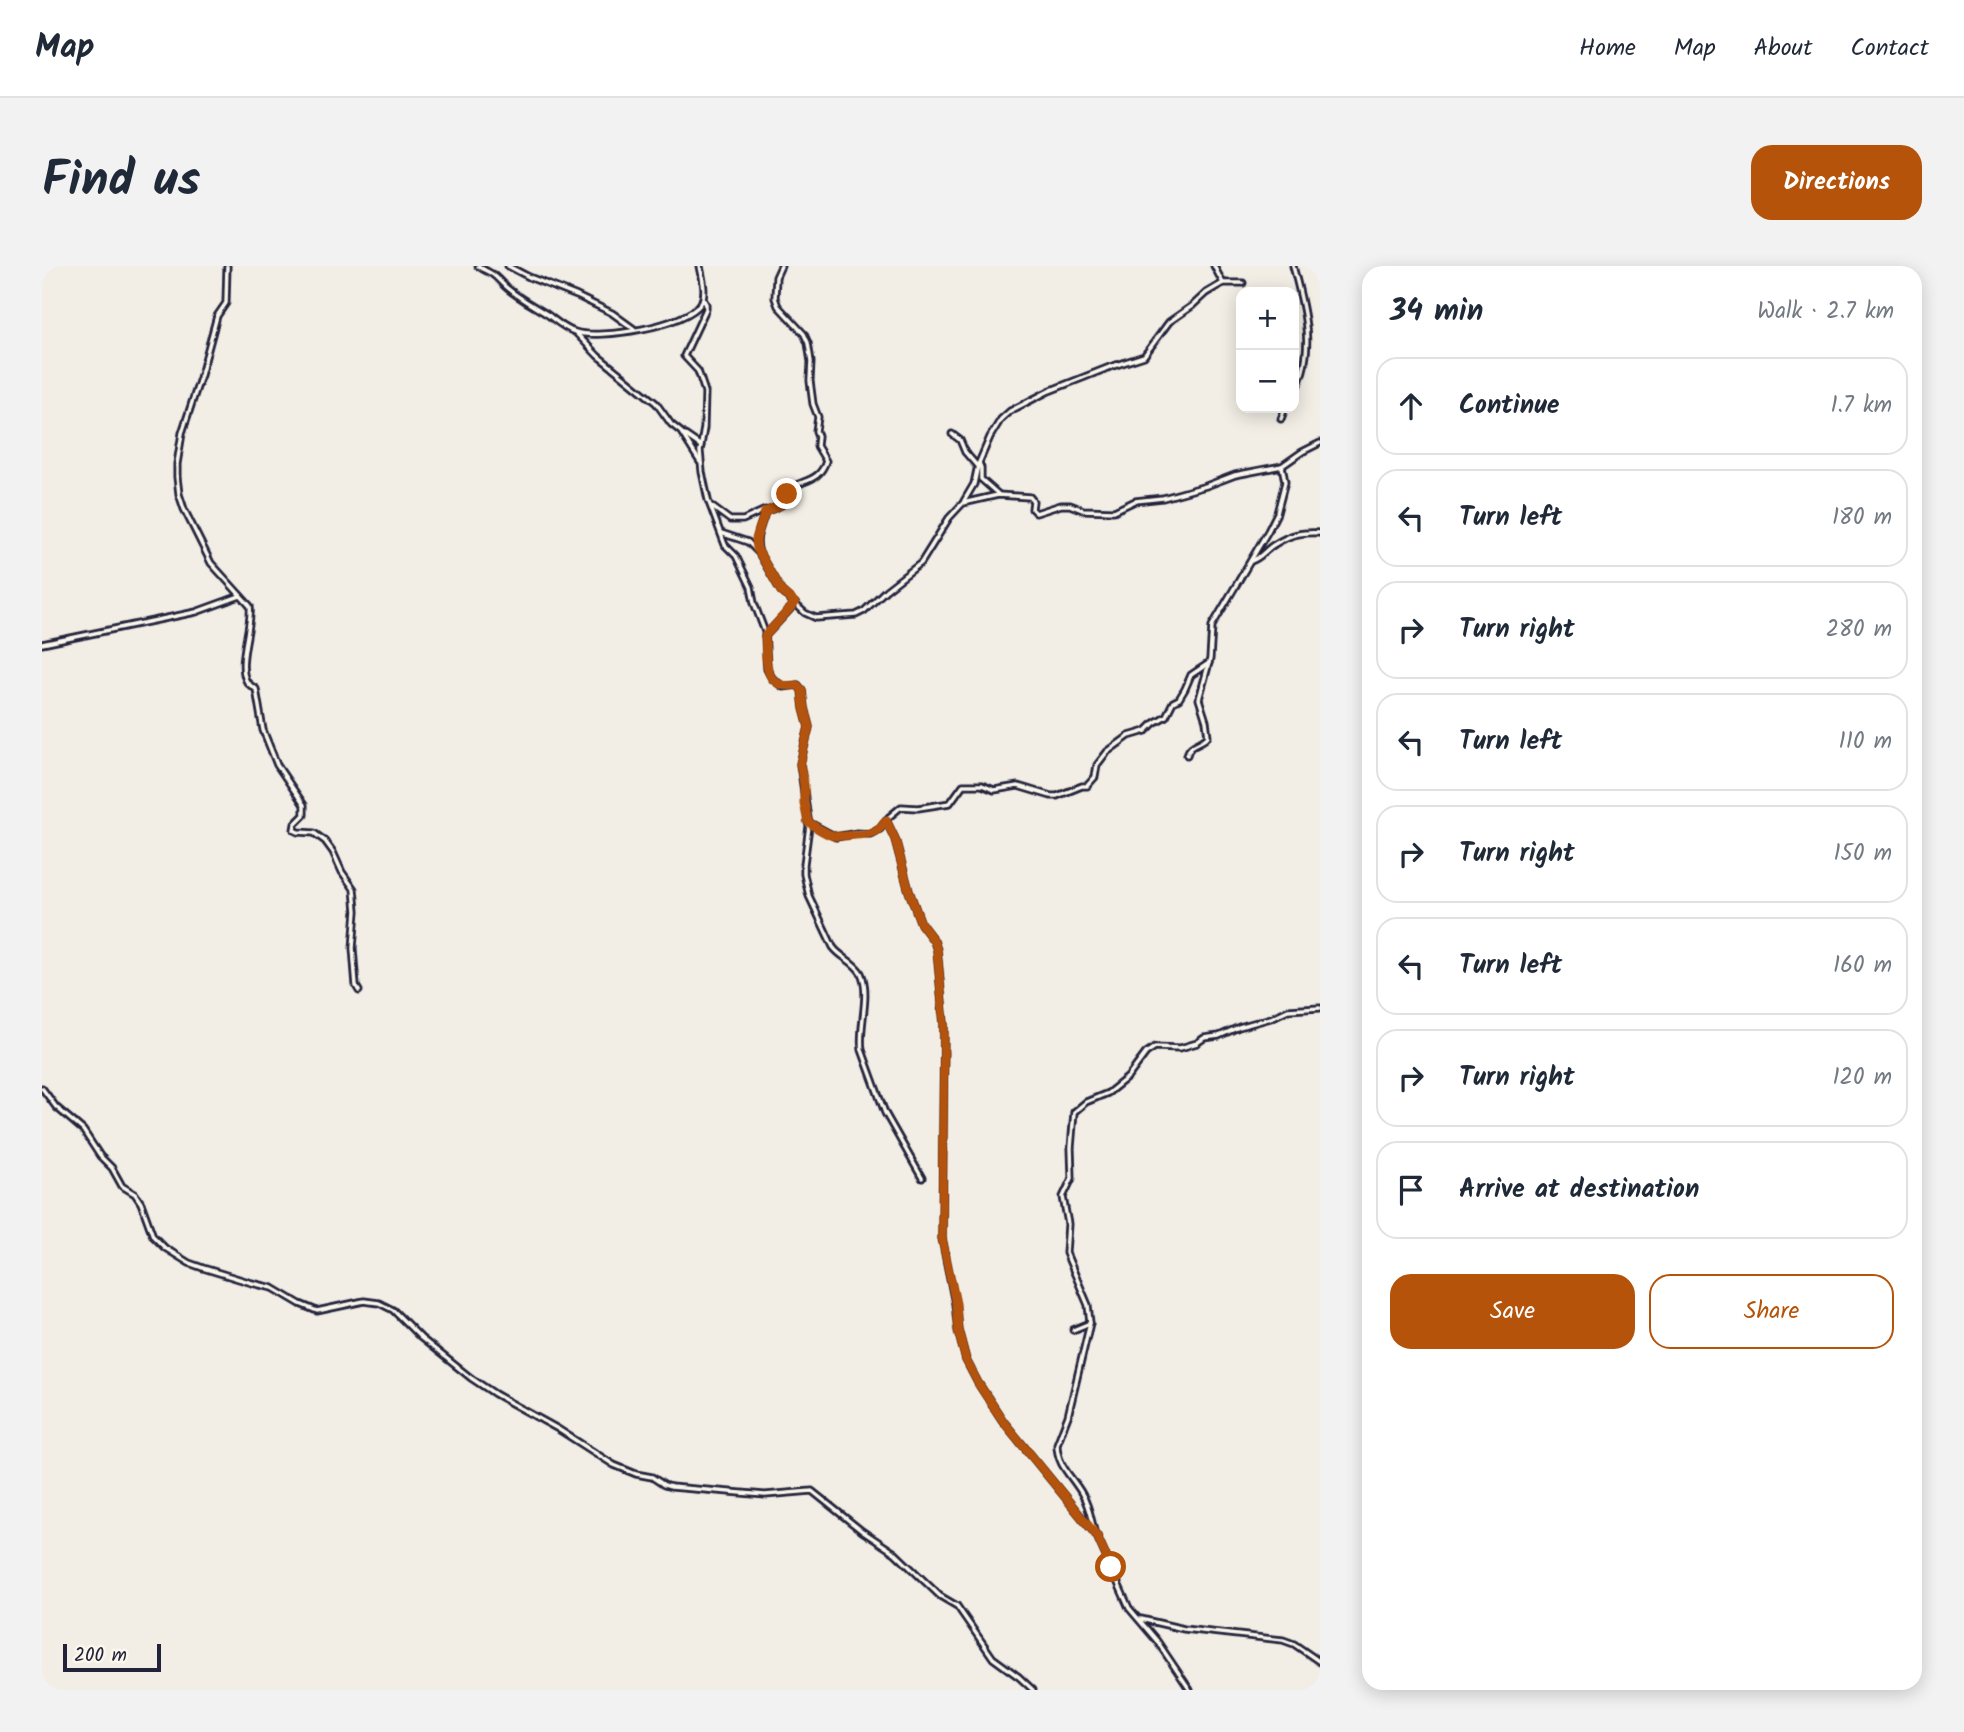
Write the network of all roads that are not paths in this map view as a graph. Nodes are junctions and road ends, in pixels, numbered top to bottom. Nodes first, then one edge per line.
1 (228, 266) edge
2 (478, 266) edge
3 (509, 266) edge
4 (700, 266) edge
5 (781, 266) edge
6 (1214, 266) edge
7 (1293, 266) edge
8 (1223, 283) junction
9 (1243, 283) dead end
10 (703, 299) junction
11 (634, 330) junction
12 (574, 332) junction
13 (1299, 380) edge
14 (1283, 413) edge
15 (1281, 419) dead end
16 (683, 434) junction
17 (952, 434) dead end
18 (702, 436) junction
19 (694, 440) junction
20 (1320, 443) edge
21 (701, 446) junction
22 (701, 464) junction
23 (978, 465) junction
24 (1282, 466) junction
25 (999, 495) junction
26 (963, 503) junction
27 (709, 505) junction
28 (767, 510) junction
29 (720, 532) junction
30 (1320, 533) edge
31 (759, 553) junction
32 (1250, 561) junction
33 (241, 595) junction
34 (795, 603) junction
35 (791, 609) junction
36 (805, 613) junction
37 (765, 636) junction
38 (42, 644) edge
39 (1209, 663) junction
40 (1187, 755) dead end
41 (886, 820) junction
42 (808, 822) junction
43 (359, 991) dead end
44 (1320, 1008) edge
45 (42, 1088) edge
46 (922, 1178) dead end
47 (1090, 1323) junction
48 (1073, 1330) dead end
49 (1097, 1536) junction
50 (1139, 1619) junction
51 (1320, 1662) edge
52 (1033, 1690) edge
53 (1190, 1690) edge

1 - 33 street
2 - 12 street
3 - 11 street
4 - 10 street
5 - 28 street
6 - 8 street
7 - 13 street
8 - 9 street
8 - 23 street
10 - 11 street
10 - 18 street
11 - 12 street
12 - 16 street
14 - 15 street
16 - 19 street
16 - 22 street
17 - 23 street
18 - 19 street
18 - 21 street
19 - 21 street
20 - 24 street
21 - 22 street
22 - 27 street
23 - 25 street
23 - 26 street
24 - 25 street
24 - 32 street
25 - 26 street
26 - 36 street
27 - 28 street
27 - 29 street
28 - 31 street
29 - 31 street
29 - 37 street
30 - 32 street
31 - 34 street
32 - 39 street
33 - 38 street
33 - 43 street
34 - 35 street
34 - 36 street
35 - 36 street
35 - 37 street
37 - 42 street
39 - 40 street
39 - 41 street
41 - 42 street
41 - 49 street
42 - 46 street
44 - 47 street
45 - 52 street
47 - 48 street
47 - 49 street
49 - 50 street
50 - 51 street
50 - 53 street

